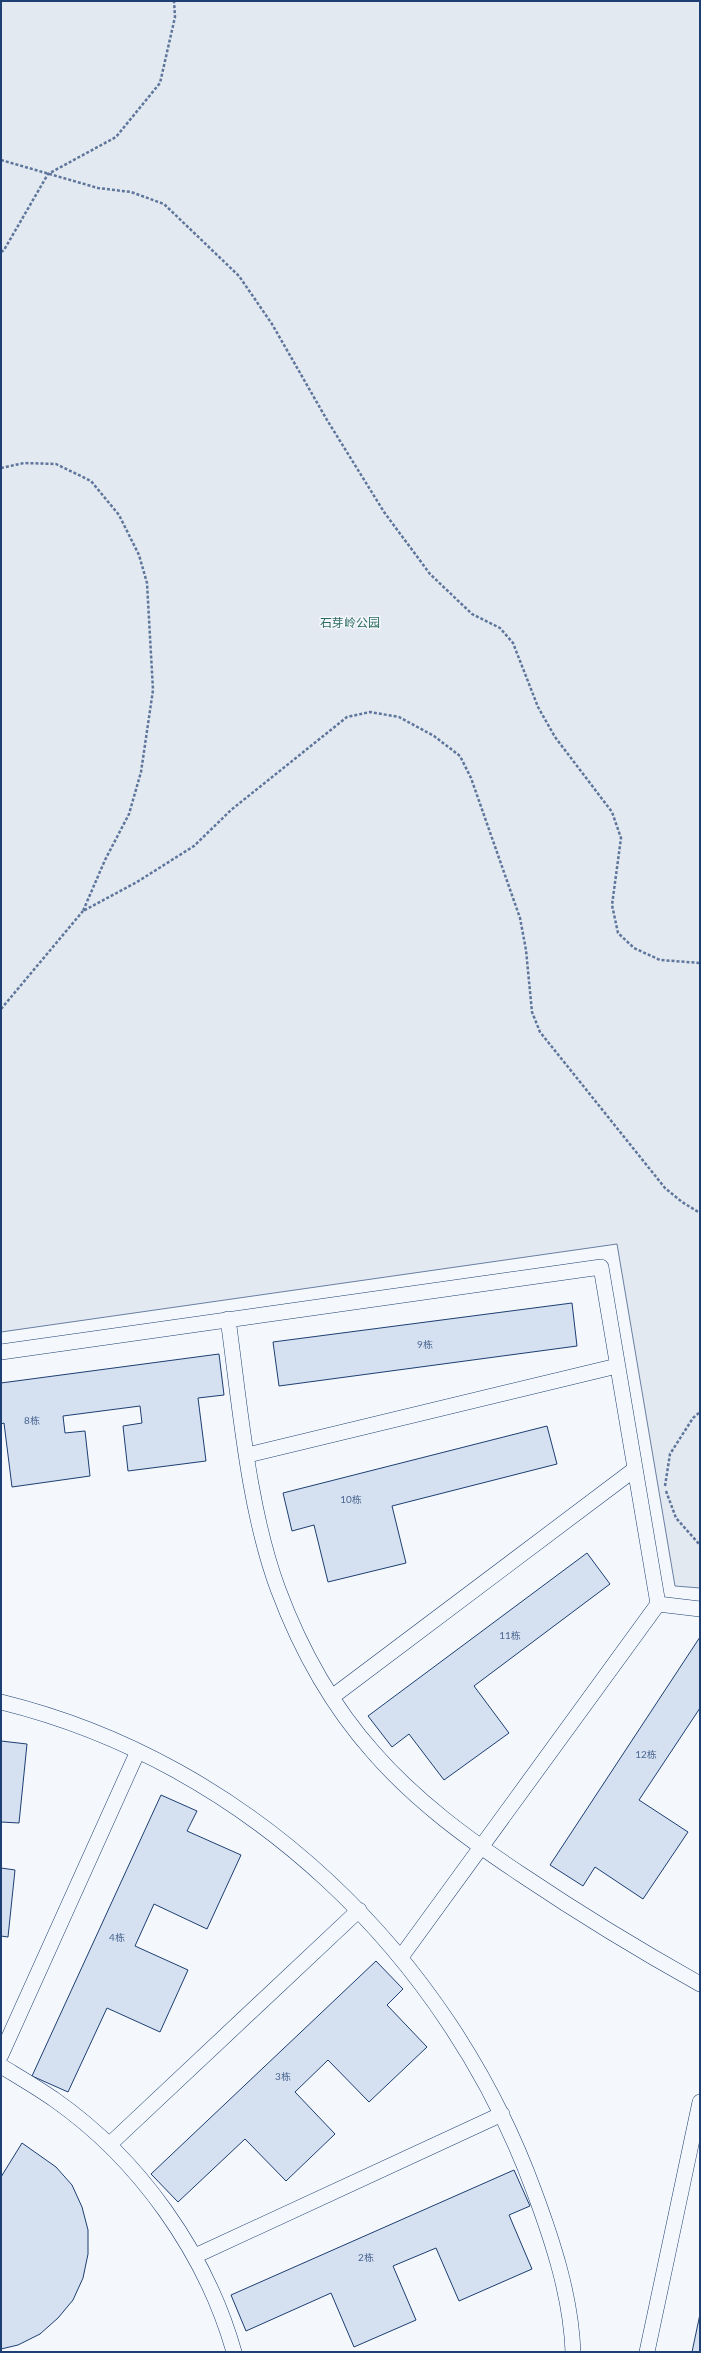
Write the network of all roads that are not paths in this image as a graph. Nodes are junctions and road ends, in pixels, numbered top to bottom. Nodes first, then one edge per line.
1 (228, 1320) junction
2 (1, 1352) edge
3 (617, 1366) junction
4 (248, 1455) junction
5 (635, 1469) junction
6 (658, 1604) junction
7 (700, 1609) edge
8 (332, 1697) junction
9 (1, 1702) edge
10 (138, 1751) junction
11 (481, 1847) junction
12 (359, 1910) junction
13 (401, 1957) junction
14 (700, 1984) edge
15 (1, 2055) edge
16 (1, 2066) edge
17 (700, 2102) edge
18 (502, 2114) junction
19 (109, 2145) junction
20 (195, 2256) junction
21 (234, 2352) edge
22 (574, 2352) edge
23 (647, 2352) edge

1 - 2 lane
1 - 3 lane
1 - 4 lane
3 - 4 lane
3 - 5 lane
4 - 8 lane
5 - 6 lane
5 - 8 lane
6 - 7 lane
6 - 11 lane
8 - 11 lane
9 - 10 lane
10 - 12 lane
10 - 15 lane
11 - 13 lane
11 - 14 lane
12 - 13 lane
12 - 19 lane
13 - 18 lane
16 - 19 lane
17 - 23 lane
18 - 20 lane
18 - 22 lane
19 - 20 lane
20 - 21 lane

